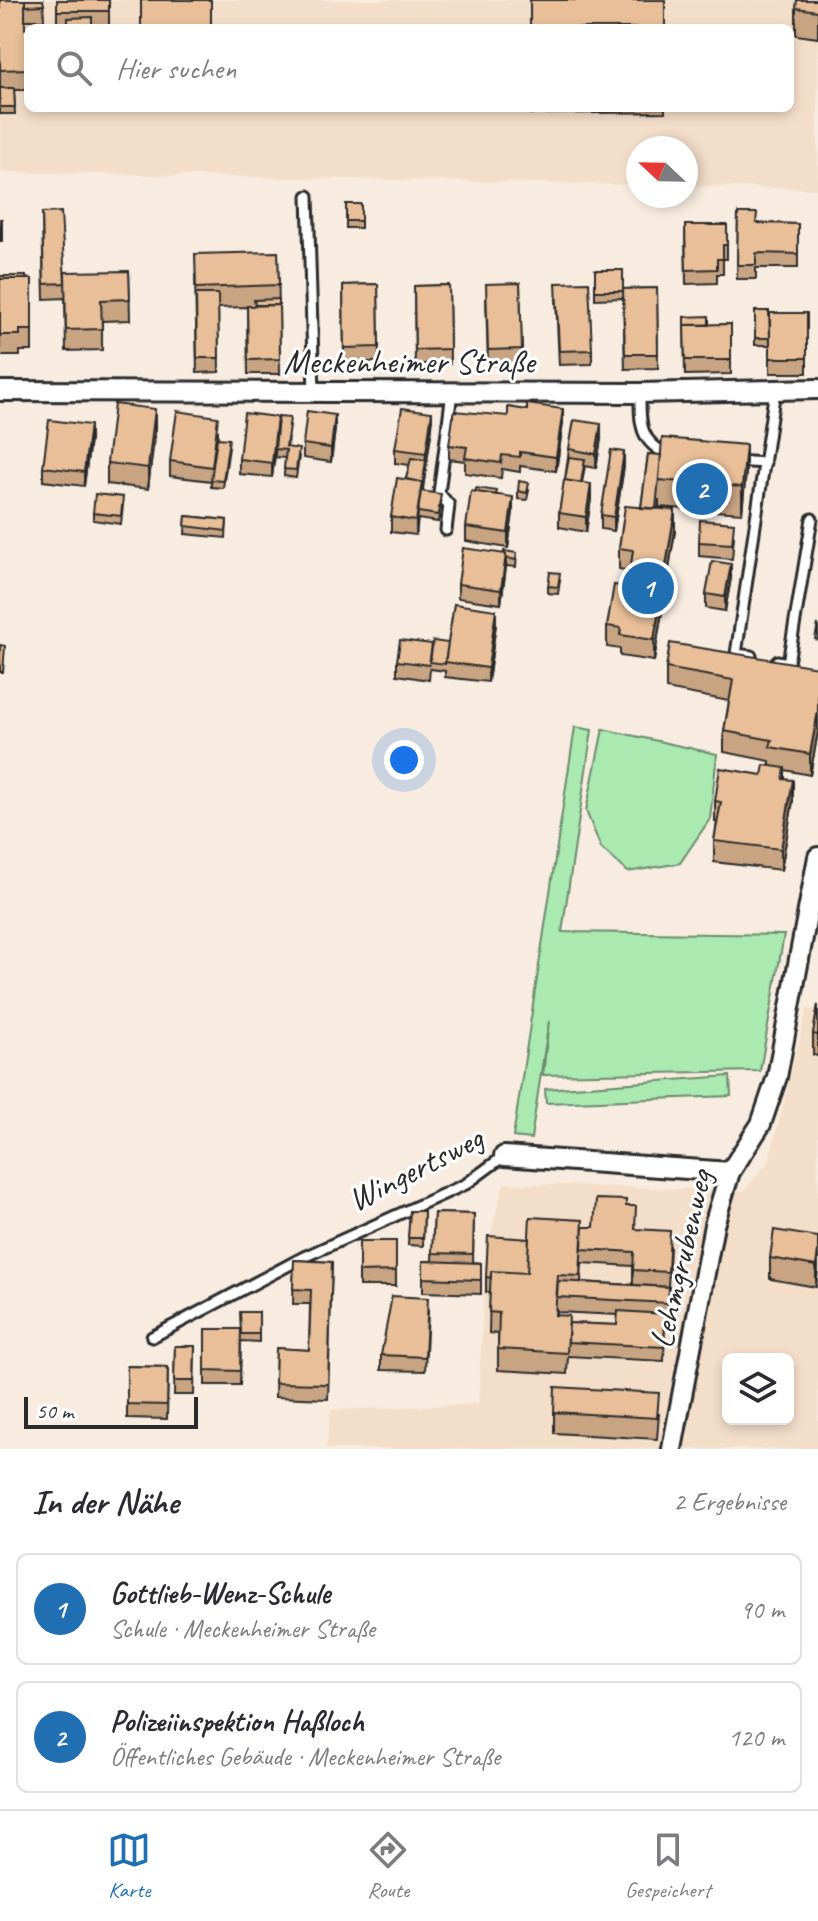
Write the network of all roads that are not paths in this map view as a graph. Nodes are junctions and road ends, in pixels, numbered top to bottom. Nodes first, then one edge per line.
1 (308, 196) dead end
2 (775, 389) junction
3 (818, 389) edge
4 (0, 391) edge
5 (452, 392) junction
6 (314, 393) junction
7 (640, 393) junction
8 (683, 458) edge
9 (729, 461) edge
10 (765, 463) junction
11 (812, 519) dead end
12 (446, 530) dead end
13 (818, 859) edge
14 (504, 1156) joint
15 (730, 1172) junction
16 (152, 1337) dead end
17 (672, 1449) edge

1 - 6 lane
2 - 3 street, Meckenheimer Straße
2 - 7 street, Meckenheimer Straße
2 - 10 lane
4 - 6 street, Meckenheimer Straße
5 - 6 street, Meckenheimer Straße
5 - 7 street, Meckenheimer Straße
5 - 12 lane
7 - 8 lane
9 - 10 lane
10 - 11 lane
13 - 15 street, Lehmgrubenweg
14 - 15 street, Wingertsweg
14 - 16 lane, Wingertsweg
15 - 17 street, Lehmgrubenweg

